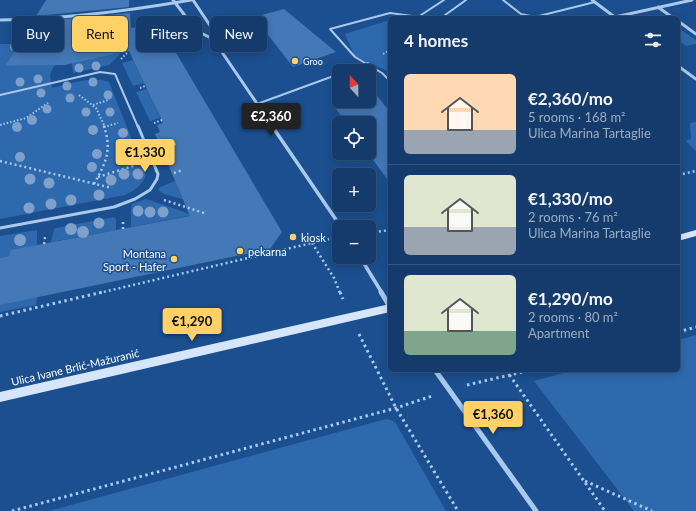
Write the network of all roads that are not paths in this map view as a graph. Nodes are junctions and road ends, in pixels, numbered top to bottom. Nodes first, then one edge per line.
1 (192, 0) edge
2 (444, 0) edge
3 (466, 0) edge
4 (503, 0) edge
5 (592, 0) edge
6 (692, 0) edge
7 (174, 1) edge
8 (596, 2) junction
9 (658, 7) junction
10 (411, 16) edge
11 (420, 16) edge
12 (444, 16) edge
13 (526, 16) edge
14 (539, 16) edge
15 (615, 16) edge
16 (620, 16) edge
17 (670, 16) edge
18 (0, 20) edge
19 (680, 22) edge
20 (210, 25) edge
21 (696, 34) edge
22 (210, 38) edge
23 (222, 52) edge
24 (368, 64) edge
25 (680, 67) edge
26 (376, 69) edge
27 (332, 77) edge
28 (388, 79) edge
29 (696, 79) edge
30 (0, 95) edge
31 (257, 104) junction
32 (337, 220) edge
33 (0, 228) edge
34 (696, 234) edge
35 (680, 238) edge
36 (364, 264) edge
37 (388, 305) edge
38 (388, 308) edge
39 (437, 372) edge
40 (0, 397) edge
41 (536, 511) edge

1 - 7 street
1 - 20 street
2 - 11 lane
3 - 12 lane
4 - 13 lane
5 - 8 street
6 - 9 street
7 - 18 street
7 - 22 street
8 - 14 lane
8 - 15 street
9 - 16 street
9 - 17 street
10 - 24 lane
19 - 21 street
23 - 31 street
25 - 29 street
26 - 28 lane
27 - 31 lane
30 - 33 lane
31 - 32 street
34 - 35 street
36 - 37 street
38 - 40 street, Ulica Ivane Brlić-Mažuranić
39 - 41 street

